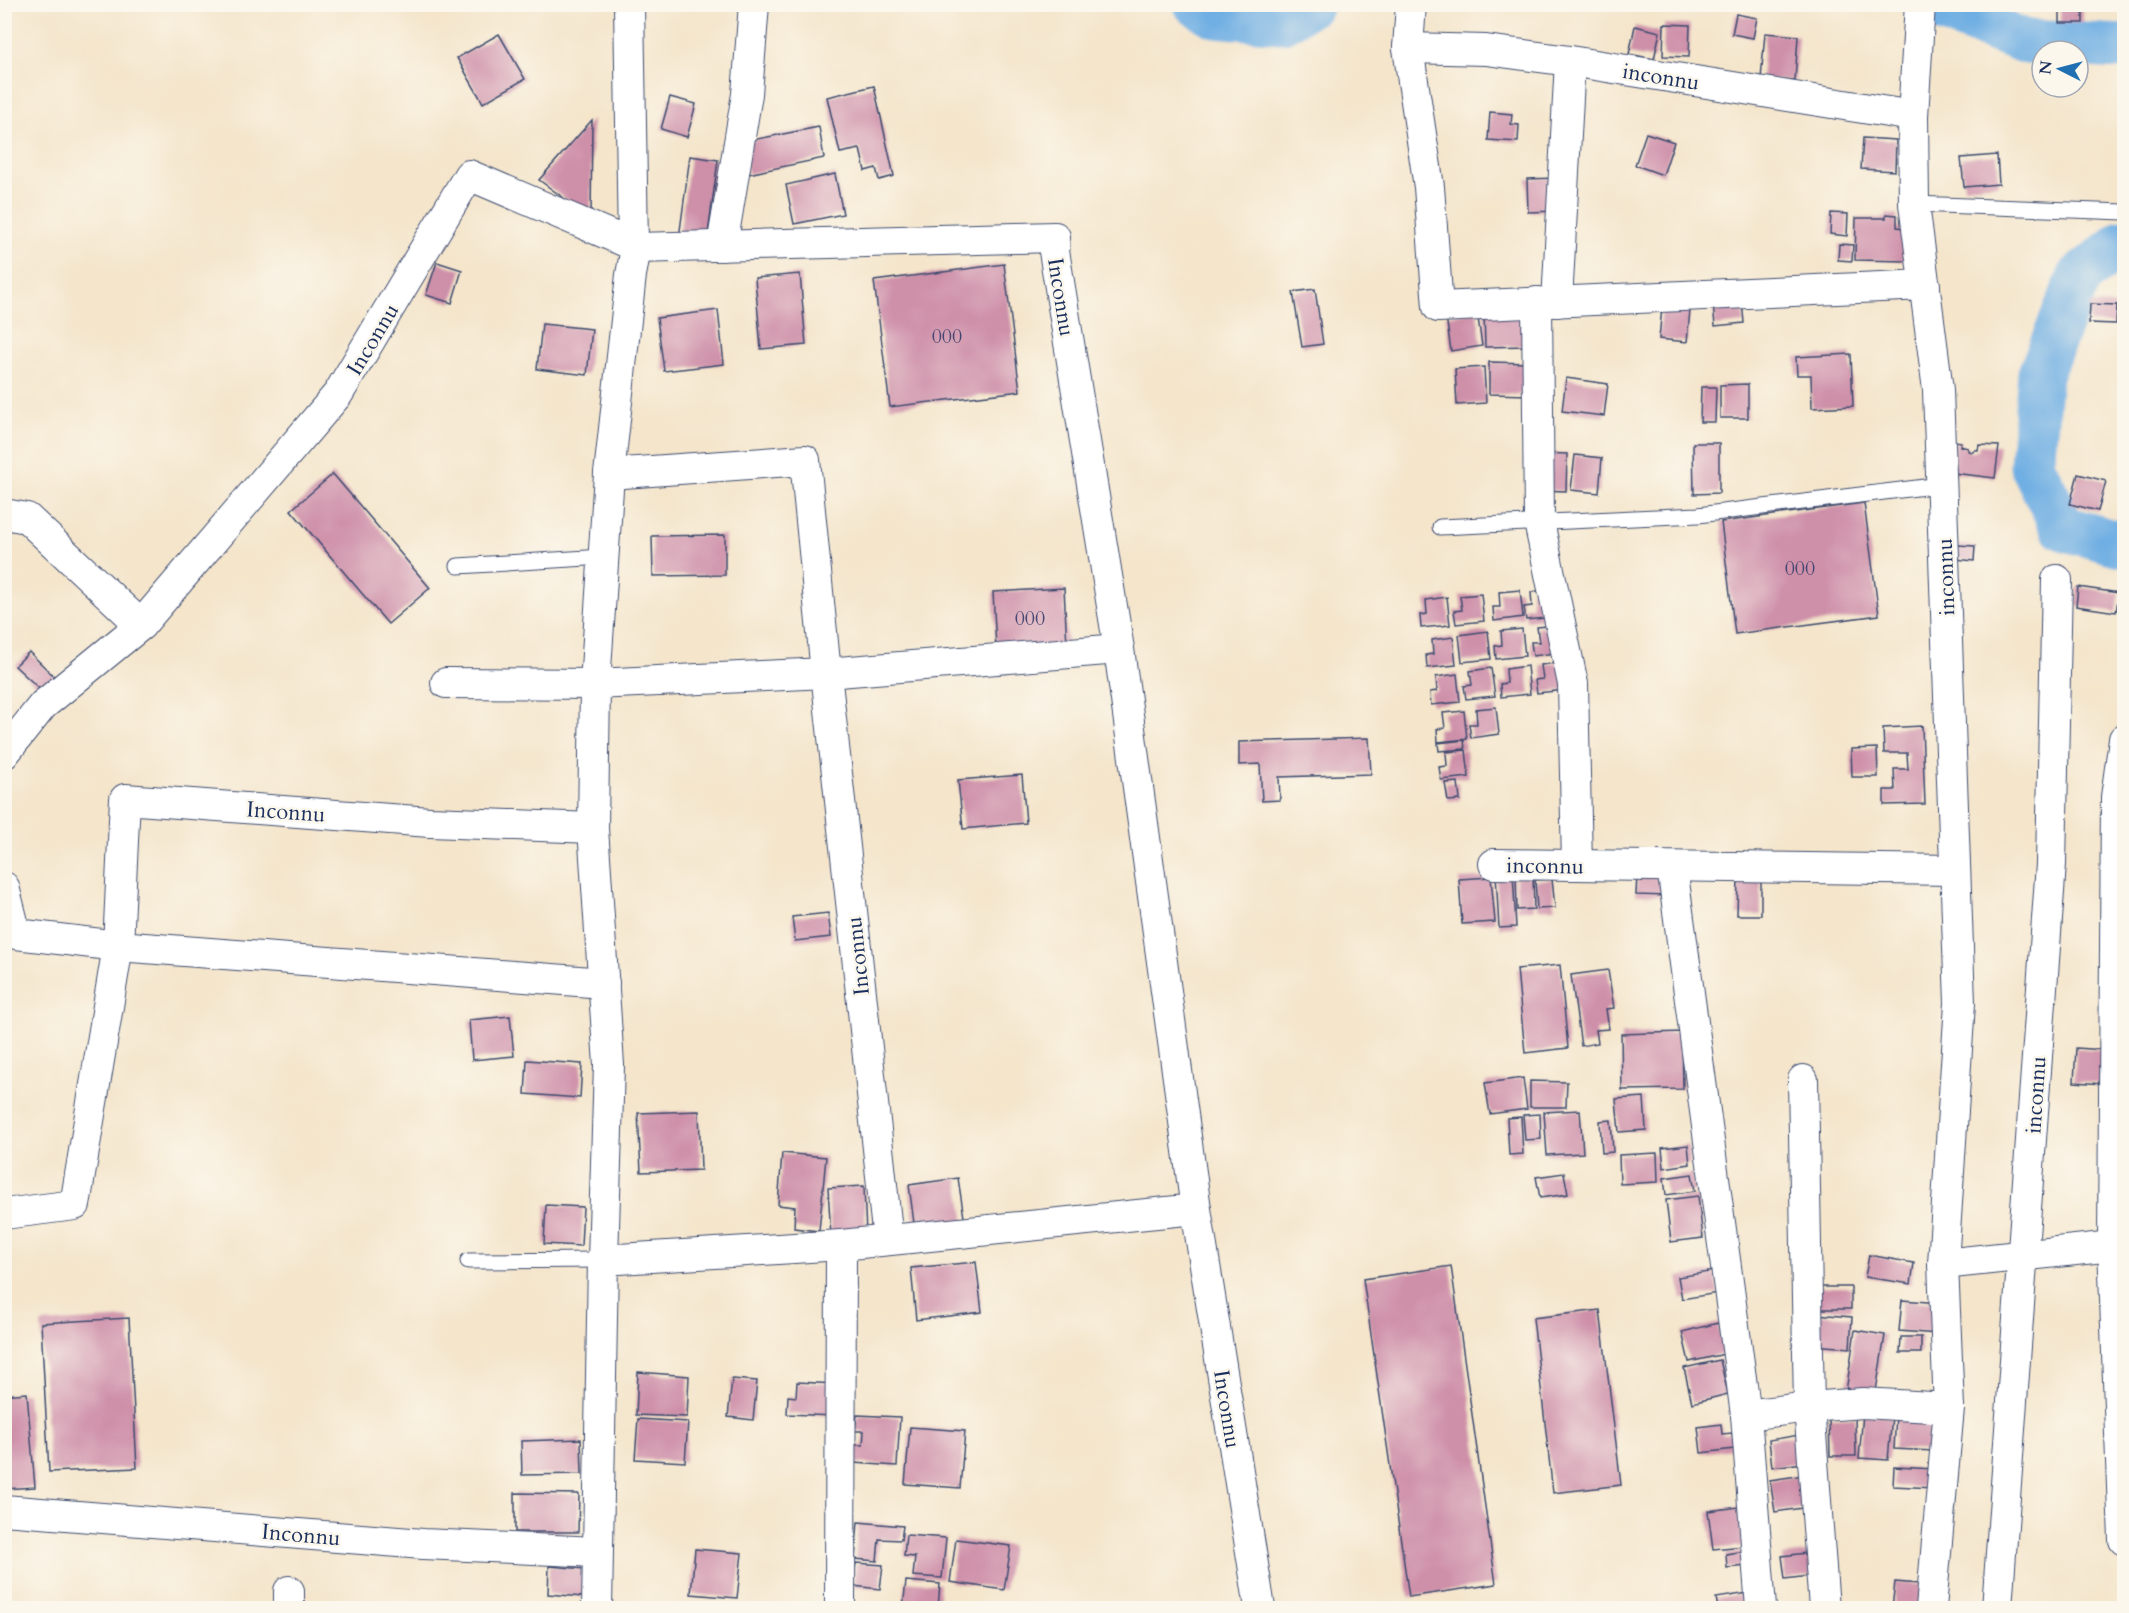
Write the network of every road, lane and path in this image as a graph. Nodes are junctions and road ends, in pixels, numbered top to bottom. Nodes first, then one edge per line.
1 (629, 4) edge
2 (754, 4) edge
3 (1411, 4) edge
4 (1920, 10) edge
5 (1408, 48) junction
6 (1570, 61) junction
7 (1913, 116) junction
8 (1914, 204) junction
9 (2124, 212) edge
10 (722, 246) junction
11 (634, 247) junction
12 (1924, 285) junction
13 (1547, 302) junction
14 (609, 474) junction
15 (1941, 485) junction
16 (4, 514) edge
17 (1539, 522) junction
18 (1440, 527) dead end
19 (604, 557) junction
20 (458, 566) dead end
21 (2057, 580) dead end
22 (141, 625) junction
23 (1119, 649) junction
24 (826, 673) junction
25 (446, 683) dead end
26 (595, 684) junction
27 (2124, 739) edge
28 (4, 754) edge
29 (593, 828) junction
30 (1494, 864) dead end
31 (1577, 865) junction
32 (1672, 867) junction
33 (1955, 870) junction
34 (4, 887) edge
35 (118, 946) junction
36 (603, 983) junction
37 (1803, 1080) dead end
38 (1196, 1209) junction
39 (4, 1214) edge
40 (888, 1240) junction
41 (841, 1245) junction
42 (2113, 1246) junction
43 (2023, 1254) junction
44 (603, 1260) junction
45 (468, 1261) dead end
46 (1943, 1264) junction
47 (1809, 1407) junction
48 (1949, 1408) junction
49 (1746, 1415) junction
50 (4, 1510) edge
51 (2124, 1540) edge
52 (597, 1552) junction
53 (597, 1608) edge
54 (840, 1608) edge
55 (1260, 1608) edge
56 (1761, 1608) edge
57 (1824, 1608) edge
58 (1931, 1608) edge
59 (1997, 1608) edge

1 - 11 street
2 - 10 street
3 - 5 street
4 - 7 street, inconnu
5 - 6 street, inconnu
5 - 13 street
6 - 7 street, inconnu
6 - 13 street
7 - 8 street, inconnu
8 - 9 lane
8 - 12 street, inconnu
10 - 11 street, Inconnu
10 - 23 street, Inconnu
11 - 14 street
11 - 22 street, Inconnu
12 - 13 street
12 - 15 street, inconnu
13 - 17 street
14 - 19 street
14 - 24 street, Inconnu
15 - 17 lane
15 - 33 street, inconnu
16 - 22 street
17 - 18 lane
17 - 31 street
19 - 20 lane
19 - 26 street
21 - 43 street, inconnu
22 - 28 street, Inconnu
23 - 24 street
23 - 38 street, Inconnu
24 - 26 street
24 - 40 street, Inconnu
25 - 26 street
26 - 29 street
27 - 42 street
29 - 35 street, Inconnu
29 - 36 street
30 - 31 street, inconnu
31 - 32 street, inconnu
32 - 33 street, inconnu
32 - 49 street
33 - 46 street, inconnu
34 - 35 street
35 - 36 street
35 - 39 street, Inconnu
36 - 44 street
37 - 47 street
38 - 40 street
38 - 55 street, Inconnu
40 - 41 street
41 - 44 street
41 - 54 street
42 - 43 street
42 - 51 street
43 - 46 street
43 - 59 street, inconnu
44 - 45 lane
44 - 52 street
46 - 48 street, inconnu
47 - 48 street
47 - 49 street
47 - 57 street
48 - 58 street, inconnu
49 - 56 street
50 - 52 street, Inconnu
52 - 53 street

